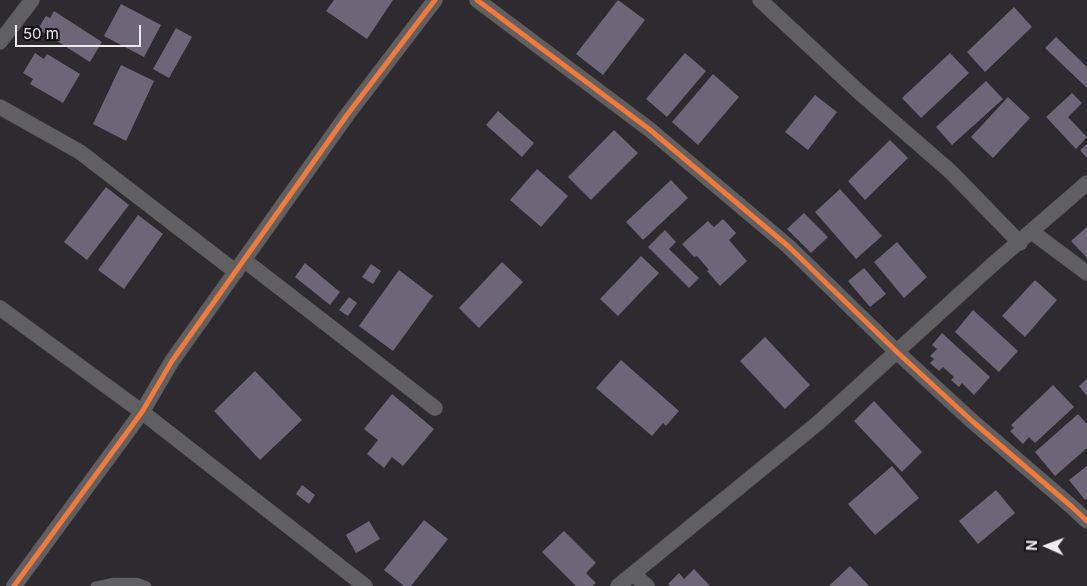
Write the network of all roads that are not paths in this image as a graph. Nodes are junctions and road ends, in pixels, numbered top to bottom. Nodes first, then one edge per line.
1 (32, 0) edge
2 (435, 0) edge
3 (477, 0) edge
4 (760, 0) edge
5 (0, 42) edge
6 (0, 107) edge
7 (1087, 183) edge
8 (1032, 232) junction
9 (1020, 243) junction
10 (240, 266) junction
11 (1087, 273) edge
12 (0, 308) edge
13 (897, 352) junction
14 (434, 408) dead end
15 (142, 412) junction
16 (1087, 521) edge
17 (633, 574) junction
18 (14, 586) edge
19 (95, 586) edge
20 (147, 586) edge
21 (365, 586) edge
22 (618, 586) edge
23 (647, 586) edge

1 - 5 street
2 - 10 street
3 - 13 street
4 - 9 street
6 - 10 street
7 - 8 street
8 - 9 street
8 - 11 street
9 - 13 street
10 - 14 street
10 - 15 street
12 - 15 street
13 - 16 street
13 - 17 street
15 - 18 street
15 - 21 street
17 - 22 street
17 - 23 street
19 - 20 lane

